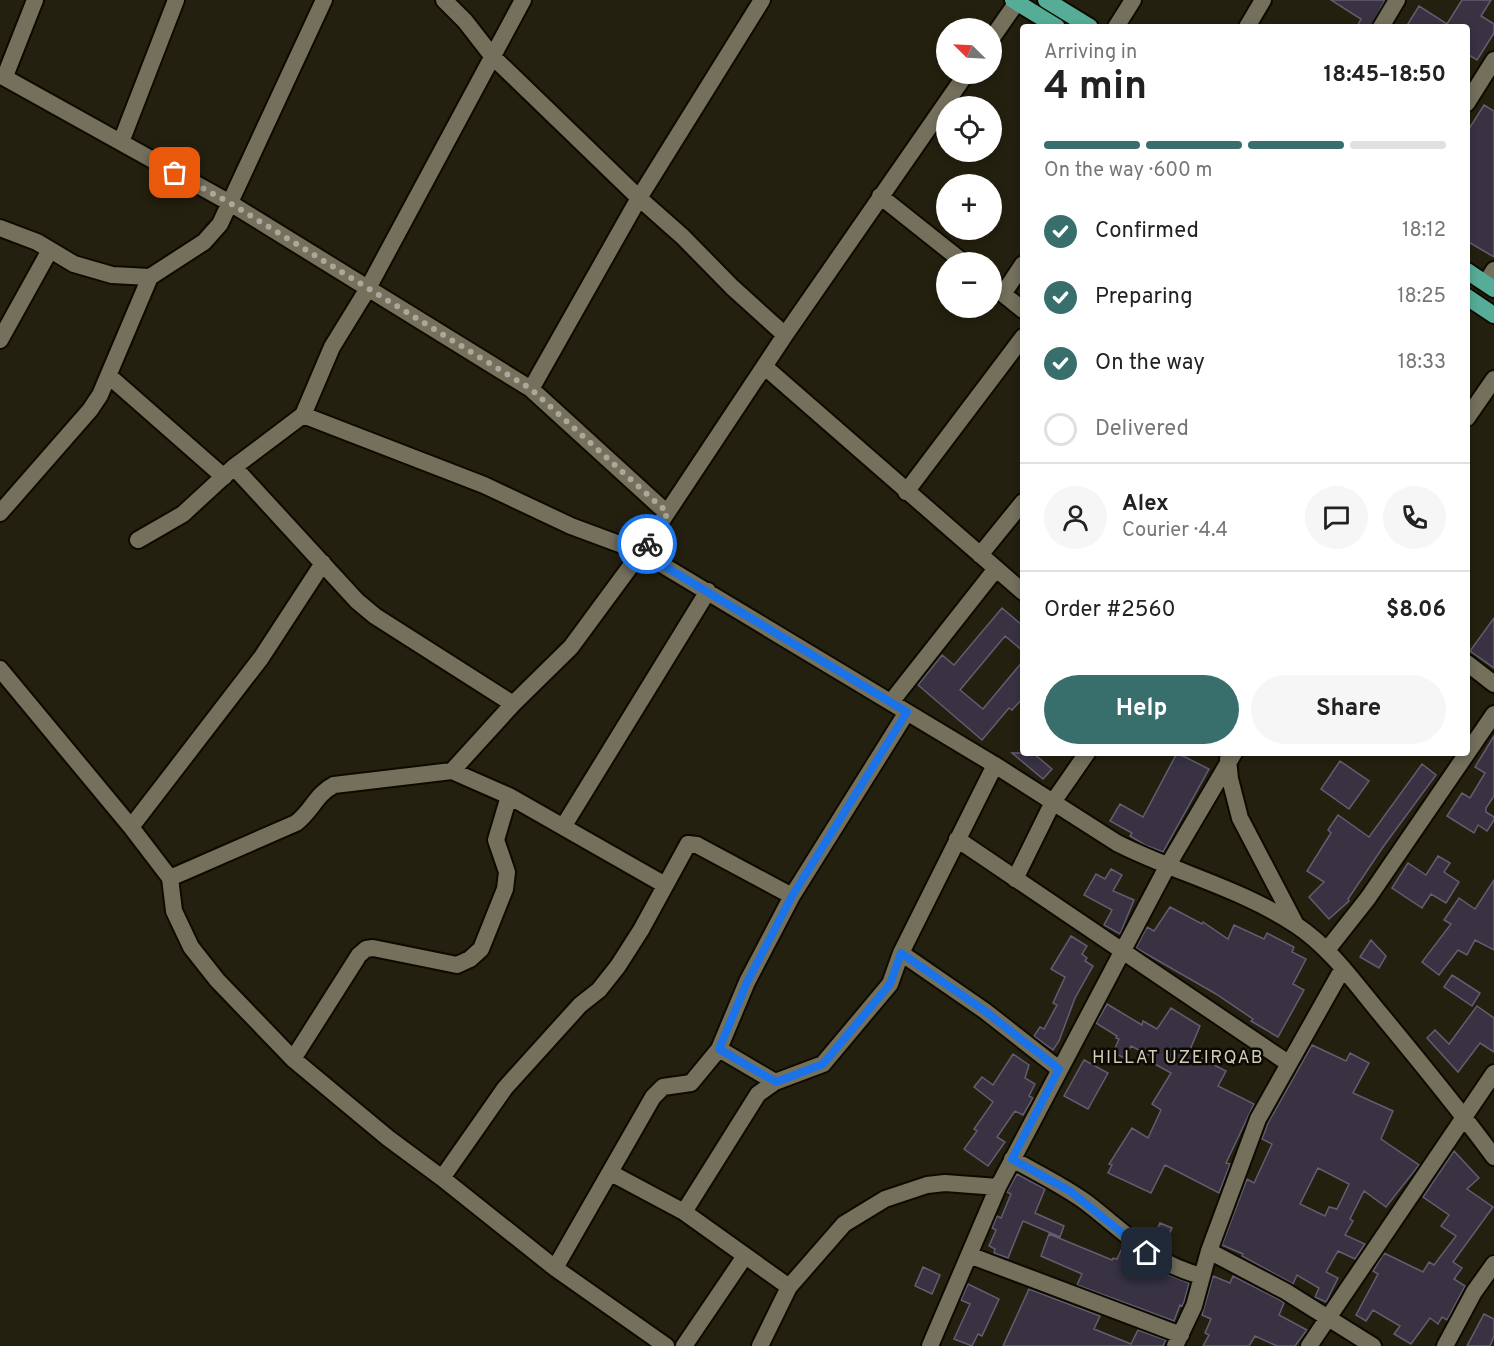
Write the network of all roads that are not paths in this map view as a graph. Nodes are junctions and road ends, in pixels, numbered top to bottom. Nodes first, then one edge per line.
1 (35, 0) edge
2 (176, 0) edge
3 (324, 0) edge
4 (444, 0) edge
5 (523, 0) edge
6 (762, 0) edge
7 (1046, 0) edge
8 (1133, 0) edge
9 (1263, 0) edge
10 (1397, 0) edge
11 (1015, 1) edge
12 (1002, 22) edge
13 (1052, 24) edge
14 (1085, 24) edge
15 (1118, 24) edge
16 (1249, 24) edge
17 (1383, 24) edge
18 (493, 57) junction
19 (1494, 60) edge
20 (2, 76) edge
21 (959, 84) edge
22 (1470, 98) edge
23 (120, 142) junction
24 (880, 196) junction
25 (639, 198) junction
26 (230, 203) junction
27 (0, 228) edge
28 (50, 250) junction
29 (950, 252) edge
30 (1020, 267) edge
31 (1470, 272) edge
32 (150, 277) junction
33 (1491, 281) edge
34 (1002, 285) edge
35 (367, 290) junction
36 (1002, 294) edge
37 (1470, 299) edge
38 (1020, 308) edge
39 (1494, 315) edge
40 (785, 335) junction
41 (0, 340) edge
42 (1020, 341) edge
43 (765, 367) junction
44 (109, 376) junction
45 (1494, 379) edge
46 (531, 389) junction
47 (1470, 414) edge
48 (303, 415) junction
49 (229, 472) junction
50 (906, 492) junction
51 (1020, 506) edge
52 (0, 513) edge
53 (668, 513) junction
54 (138, 540) dead end
55 (641, 552) junction
56 (980, 555) junction
57 (323, 563) junction
58 (995, 570) junction
59 (1020, 590) edge
60 (708, 591) junction
61 (1470, 665) edge
62 (0, 669) edge
63 (1494, 684) edge
64 (891, 702) junction
65 (513, 704) junction
66 (907, 712) junction
67 (1494, 714) edge
68 (1470, 749) edge
69 (1085, 756) edge
70 (1227, 756) edge
71 (1228, 756) edge
72 (1465, 756) edge
73 (995, 765) junction
74 (452, 771) junction
75 (508, 796) junction
76 (1053, 802) junction
77 (131, 827) junction
78 (563, 827) junction
79 (957, 839) junction
80 (1168, 865) junction
81 (170, 878) junction
82 (1016, 879) junction
83 (665, 885) junction
84 (792, 896) junction
85 (1296, 925) junction
86 (1327, 950) junction
87 (1123, 952) junction
88 (901, 953) junction
89 (1343, 968) junction
90 (719, 1049) junction
91 (293, 1059) junction
92 (1288, 1063) junction
93 (1059, 1069) junction
94 (1494, 1073) edge
95 (776, 1082) junction
96 (1463, 1115) junction
97 (1494, 1157) edge
98 (1012, 1159) junction
99 (611, 1173) junction
100 (442, 1178) junction
101 (998, 1187) junction
102 (684, 1212) junction
103 (1209, 1251) junction
104 (969, 1255) junction
105 (745, 1256) junction
106 (1494, 1264) edge
107 (555, 1268) junction
108 (1202, 1276) junction
109 (789, 1287) junction
110 (1328, 1317) junction
111 (1178, 1340) edge
112 (666, 1346) edge
113 (684, 1346) edge
114 (760, 1346) edge
115 (930, 1346) edge
116 (1309, 1346) edge
117 (1373, 1346) edge
118 (1445, 1346) edge

1 - 20 street
2 - 23 street
3 - 26 street
4 - 18 street
5 - 18 street
6 - 25 street
7 - 14 highway
8 - 15 street
9 - 16 street
10 - 17 street
11 - 12 street
11 - 13 highway
18 - 25 street
18 - 35 street
19 - 22 street
20 - 23 street
21 - 24 street
23 - 26 street
24 - 29 street
24 - 40 street
25 - 40 street
25 - 46 street
26 - 32 street
26 - 35 street
27 - 28 street
28 - 32 street
28 - 41 street
30 - 34 street
31 - 33 highway
32 - 44 street
35 - 46 street
35 - 48 street
36 - 38 street
37 - 39 highway
40 - 43 street
42 - 50 street
43 - 50 street
43 - 53 street
44 - 49 street
44 - 52 street
45 - 47 street
46 - 53 street
48 - 49 street
48 - 55 street
49 - 54 street
49 - 57 street
50 - 56 street
51 - 56 street
53 - 55 street
55 - 60 street
55 - 65 street
56 - 58 street
57 - 65 street
57 - 77 street
58 - 59 street
58 - 64 street
60 - 64 street
60 - 78 street
61 - 63 street
62 - 77 street
64 - 66 street
65 - 74 street
66 - 73 street
66 - 84 street
67 - 68 street
69 - 76 street
70 - 80 street
71 - 85 street
72 - 86 street
73 - 76 street
73 - 79 street
74 - 75 street
74 - 81 street
75 - 78 street
75 - 91 street
76 - 80 street
76 - 82 street
77 - 81 street
78 - 83 street
79 - 82 street
79 - 88 street
80 - 85 street
80 - 87 street
81 - 91 street
82 - 87 street
83 - 84 street
83 - 100 street
84 - 90 street
85 - 86 street
86 - 89 street
87 - 92 street
87 - 93 street
88 - 93 street
88 - 95 street
89 - 92 street
89 - 96 street
90 - 95 street
90 - 99 street
91 - 100 street
92 - 103 street
93 - 98 street
94 - 96 street
95 - 102 street
96 - 97 street
96 - 110 street
98 - 101 street
98 - 108 street
99 - 102 street
99 - 107 street
100 - 107 street
101 - 104 street
101 - 109 street
102 - 105 street
103 - 108 street
103 - 110 street
104 - 111 street
104 - 115 street
105 - 109 street
105 - 113 street
106 - 118 street
107 - 112 street
108 - 111 street
109 - 114 street
110 - 116 street
110 - 117 street

